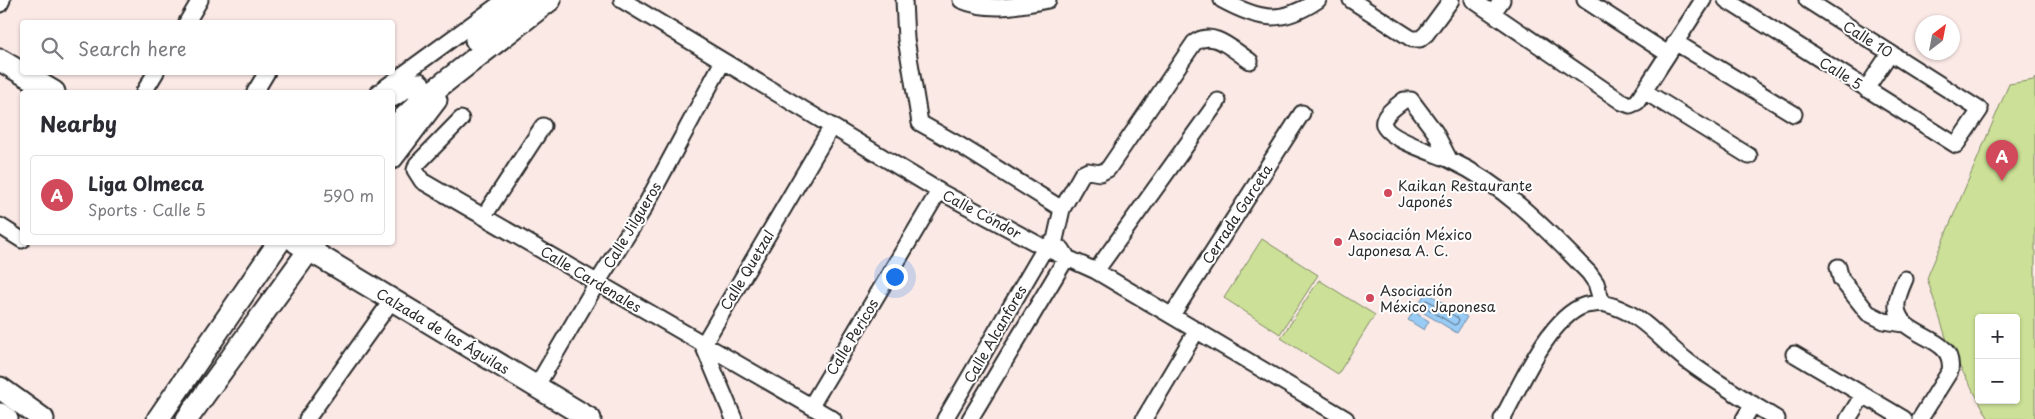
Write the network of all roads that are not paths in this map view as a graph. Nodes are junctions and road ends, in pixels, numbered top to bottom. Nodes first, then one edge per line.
1 (2, 0) edge
2 (200, 0) edge
3 (505, 0) edge
4 (526, 0) edge
5 (550, 0) edge
6 (622, 0) edge
7 (904, 0) edge
8 (961, 0) edge
9 (1048, 0) edge
10 (1222, 0) edge
11 (1318, 0) edge
12 (1351, 0) edge
13 (1451, 0) edge
14 (1473, 0) edge
15 (1502, 0) edge
16 (1585, 0) edge
17 (1703, 0) edge
18 (1726, 0) edge
19 (1806, 0) edge
20 (992, 3) edge
21 (0, 4) edge
22 (1493, 13) junction
23 (187, 20) edge
24 (1672, 48) junction
25 (1890, 53) junction
26 (0, 60) edge
27 (723, 61) junction
28 (1250, 61) dead end
29 (457, 67) junction
30 (20, 72) edge
31 (25, 75) edge
32 (154, 75) edge
33 (266, 75) edge
34 (420, 84) junction
35 (1866, 89) junction
36 (51, 90) edge
37 (145, 90) edge
38 (258, 90) edge
39 (382, 90) edge
40 (1644, 91) junction
41 (395, 94) edge
42 (1218, 101) dead end
43 (395, 109) edge
44 (1302, 113) dead end
45 (1794, 114) dead end
46 (461, 119) dead end
47 (395, 126) edge
48 (543, 126) dead end
49 (832, 126) junction
50 (1956, 145) joint
51 (395, 154) edge
52 (1749, 156) dead end
53 (1449, 159) dead end
54 (939, 191) junction
55 (1062, 209) junction
56 (484, 216) junction
57 (0, 226) edge
58 (20, 239) edge
59 (1050, 244) junction
60 (277, 245) edge
61 (306, 245) edge
62 (1068, 257) junction
63 (1838, 266) dead end
64 (1096, 271) junction
65 (1905, 279) dead end
66 (597, 283) junction
67 (392, 300) junction
68 (1602, 303) junction
69 (1172, 315) junction
70 (1904, 324) junction
71 (1197, 330) junction
72 (703, 345) junction
73 (1794, 354) dead end
74 (536, 387) junction
75 (0, 388) edge
76 (1863, 394) junction
77 (1753, 404) junction
78 (811, 406) junction
79 (0, 414) edge
80 (1337, 417) edge
81 (311, 418) edge
82 (8, 419) edge
83 (43, 419) edge
84 (158, 419) edge
85 (187, 419) edge
86 (590, 419) edge
87 (734, 419) edge
88 (833, 419) edge
89 (945, 419) edge
90 (970, 419) edge
91 (1144, 419) edge
92 (1502, 419) edge
93 (1744, 419) edge
94 (1777, 419) edge
95 (1848, 419) edge
96 (1904, 419) edge
97 (1920, 419) edge

1 - 21 street
2 - 23 street
3 - 39 street
4 - 29 main road
5 - 29 main road
6 - 27 street, Calle Cóndor
7 - 55 street
8 - 20 street
9 - 20 street
10 - 11 street
12 - 13 street
14 - 22 street
15 - 22 street
16 - 24 street
17 - 24 street
18 - 35 street, Calle 5
19 - 25 street, Calle 10
22 - 40 street
24 - 40 street
24 - 45 street
25 - 35 street
25 - 50 street, Calle 10
26 - 30 main road
27 - 49 street, Calle Cóndor
27 - 66 street, Calle Jilgueros
28 - 55 street
29 - 34 main road
29 - 47 main road
29 - 51 main road
31 - 36 main road
32 - 37 street
33 - 38 street
34 - 41 main road
34 - 43 main road
35 - 50 street, Calle 5
40 - 52 street
42 - 64 street
44 - 69 street, Cerrada Garceta
46 - 56 street, Calle Cardenales
48 - 56 street
49 - 54 street, Calle Cóndor
49 - 72 street, Calle Quetzal
53 - 68 street
54 - 59 street, Calle Cóndor
54 - 78 street, Calle Pericos
55 - 59 street
56 - 66 street, Calle Cardenales
57 - 58 street
59 - 62 street, Calle Cóndor
59 - 89 street, Calle Alcanfores
60 - 84 main road
61 - 67 main road, Calzada de las Águilas
61 - 85 main road
62 - 64 street, Calle Cóndor
62 - 90 street, Calle Alcanfores
63 - 70 street
64 - 69 street, Calle Cóndor
65 - 70 street
66 - 72 street, Calle Cardenales
66 - 74 street, Calle Jilgueros
67 - 74 main road, Calzada de las Águilas
67 - 81 street
68 - 77 street
68 - 92 street
69 - 71 street, Calle Cóndor
70 - 97 street
71 - 80 street, Calle Cóndor
71 - 91 street
72 - 78 street, Calle Cardenales
72 - 87 street
73 - 76 street
74 - 86 main road, Calzada de las Águilas
75 - 83 main road
76 - 95 street
76 - 96 street
77 - 93 street
77 - 94 street
78 - 88 street, Calle Cardenales
79 - 82 main road

